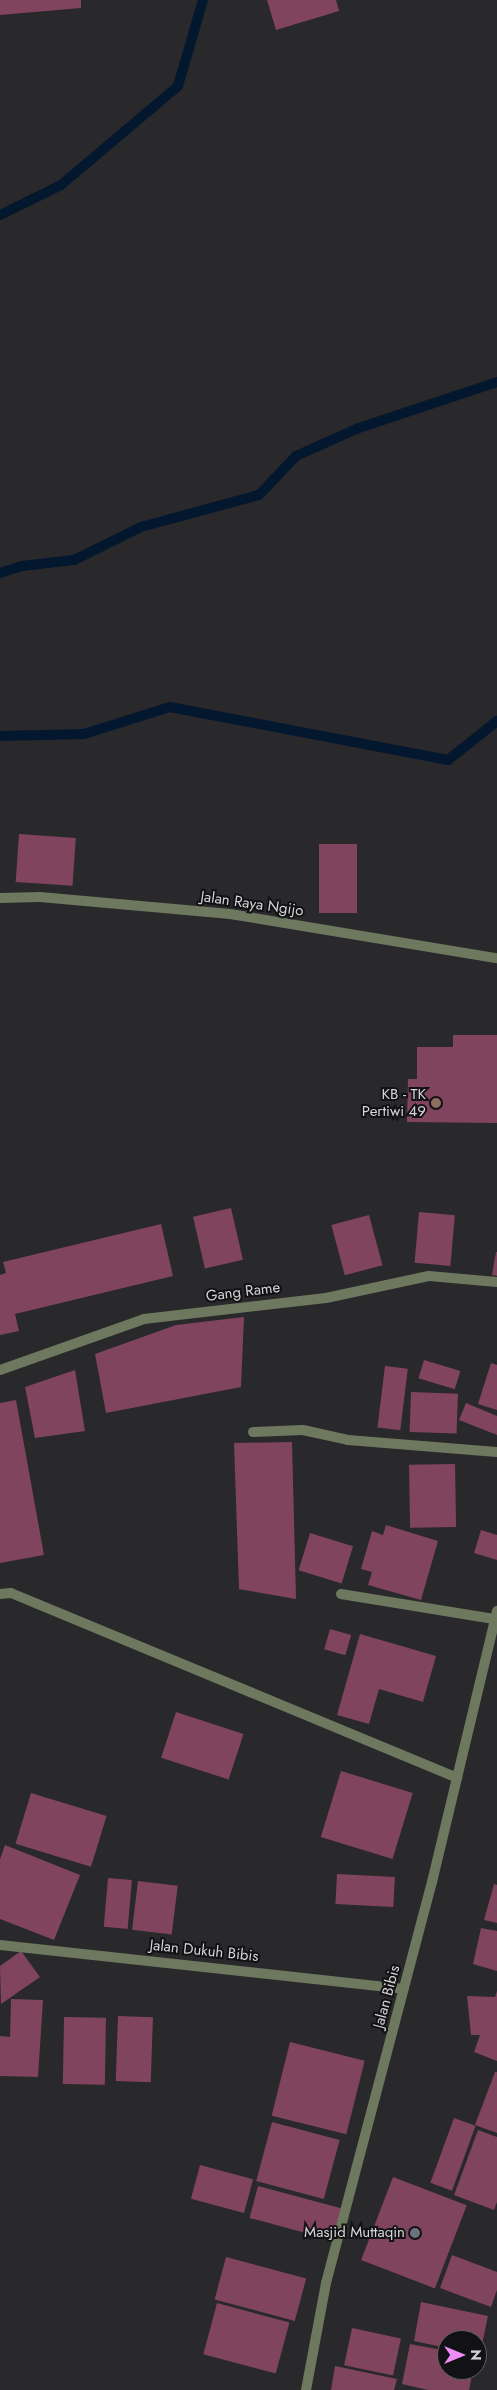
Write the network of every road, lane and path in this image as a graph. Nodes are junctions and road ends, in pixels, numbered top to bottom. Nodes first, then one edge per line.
1 (0, 898) edge
2 (497, 958) edge
3 (497, 1282) edge
4 (0, 1370) edge
5 (253, 1432) dead end
6 (497, 1452) edge
7 (0, 1594) edge
8 (341, 1594) dead end
9 (496, 1615) edge
10 (457, 1778) junction
11 (0, 1945) edge
12 (404, 1989) junction
13 (306, 2390) edge

1 - 2 street, Jalan Raya Ngijo
3 - 4 street, Gang Rame
5 - 6 street
7 - 10 street
8 - 9 street
9 - 10 street, Jalan Bibis
10 - 12 street, Jalan Bibis
11 - 12 street, Jalan Dukuh Bibis
12 - 13 street, Jalan Bibis

